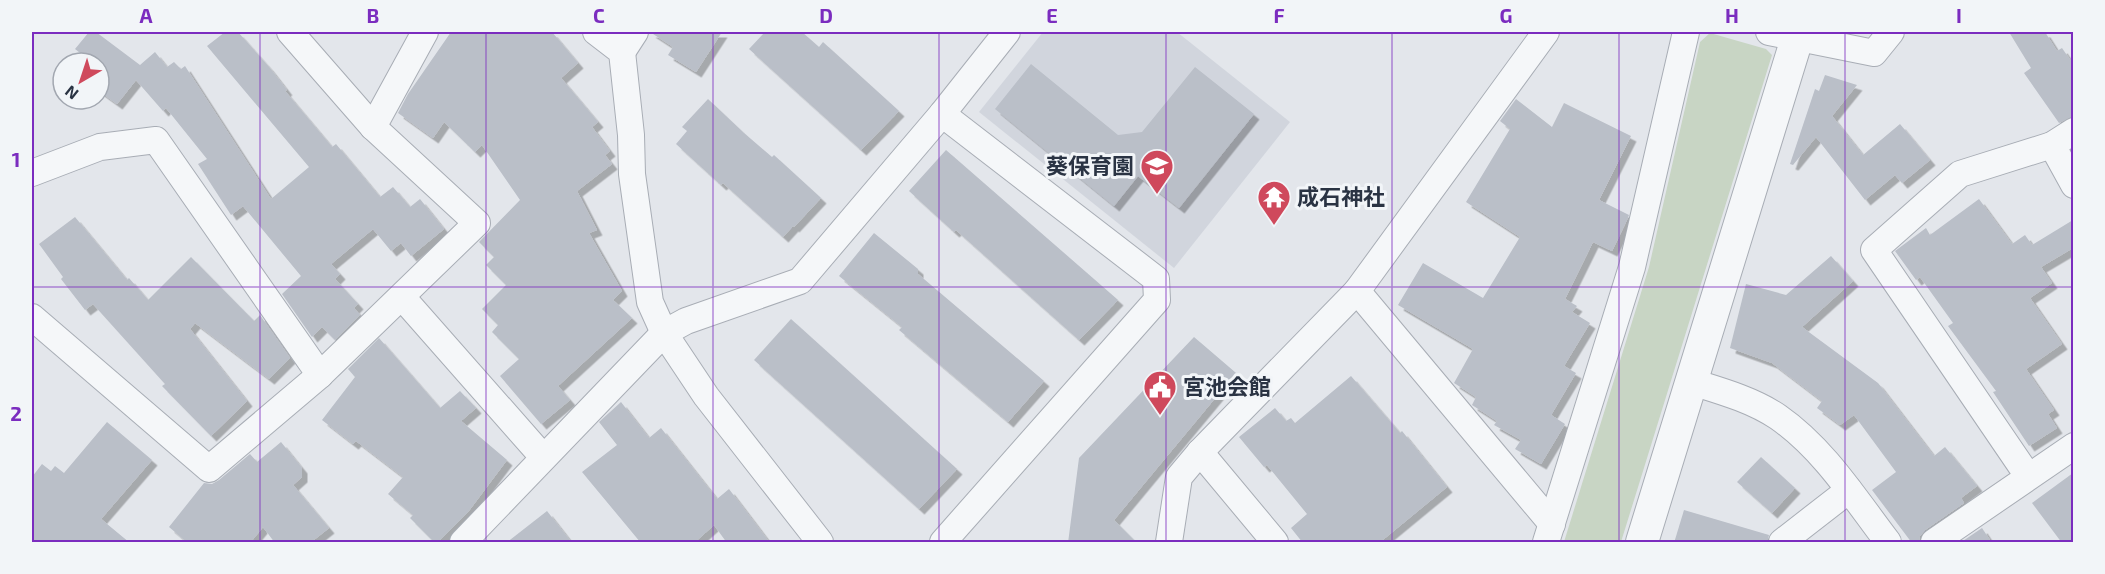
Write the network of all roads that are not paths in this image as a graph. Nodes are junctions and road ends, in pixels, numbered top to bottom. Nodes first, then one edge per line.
1 (290, 32) edge
2 (425, 32) edge
3 (596, 32) edge
4 (1007, 32) edge
5 (1546, 32) edge
6 (1686, 32) edge
7 (1891, 32) edge
8 (1788, 33) edge
9 (628, 42) edge
10 (942, 114) junction
11 (373, 127) junction
12 (2073, 131) edge
13 (2052, 145) junction
14 (32, 173) edge
15 (2073, 185) edge
16 (1357, 291) junction
17 (402, 297) junction
18 (32, 317) edge
19 (664, 333) junction
20 (320, 375) junction
21 (1692, 382) junction
22 (2073, 446) edge
23 (1200, 452) junction
24 (543, 457) junction
25 (2028, 476) junction
26 (1849, 490) junction
27 (1549, 533) edge
28 (817, 541) edge
29 (463, 543) edge
30 (943, 543) edge
31 (1169, 543) edge
32 (1275, 543) edge
33 (1642, 543) edge
34 (1782, 543) edge
35 (1888, 543) edge
36 (1934, 543) edge

1 - 11 street
2 - 11 street
3 - 9 street
4 - 10 street
5 - 16 street
6 - 27 street
7 - 8 street
8 - 21 street
9 - 19 street
10 - 19 street
10 - 30 street
11 - 17 street
12 - 13 street
13 - 15 street
13 - 25 street
14 - 20 street
16 - 23 street
16 - 27 street
17 - 20 street
17 - 24 street
18 - 20 street
19 - 24 street
19 - 28 street
21 - 26 street
21 - 33 street
22 - 25 street
23 - 31 street
23 - 32 street
24 - 29 street
25 - 36 street
26 - 34 street
26 - 35 street

